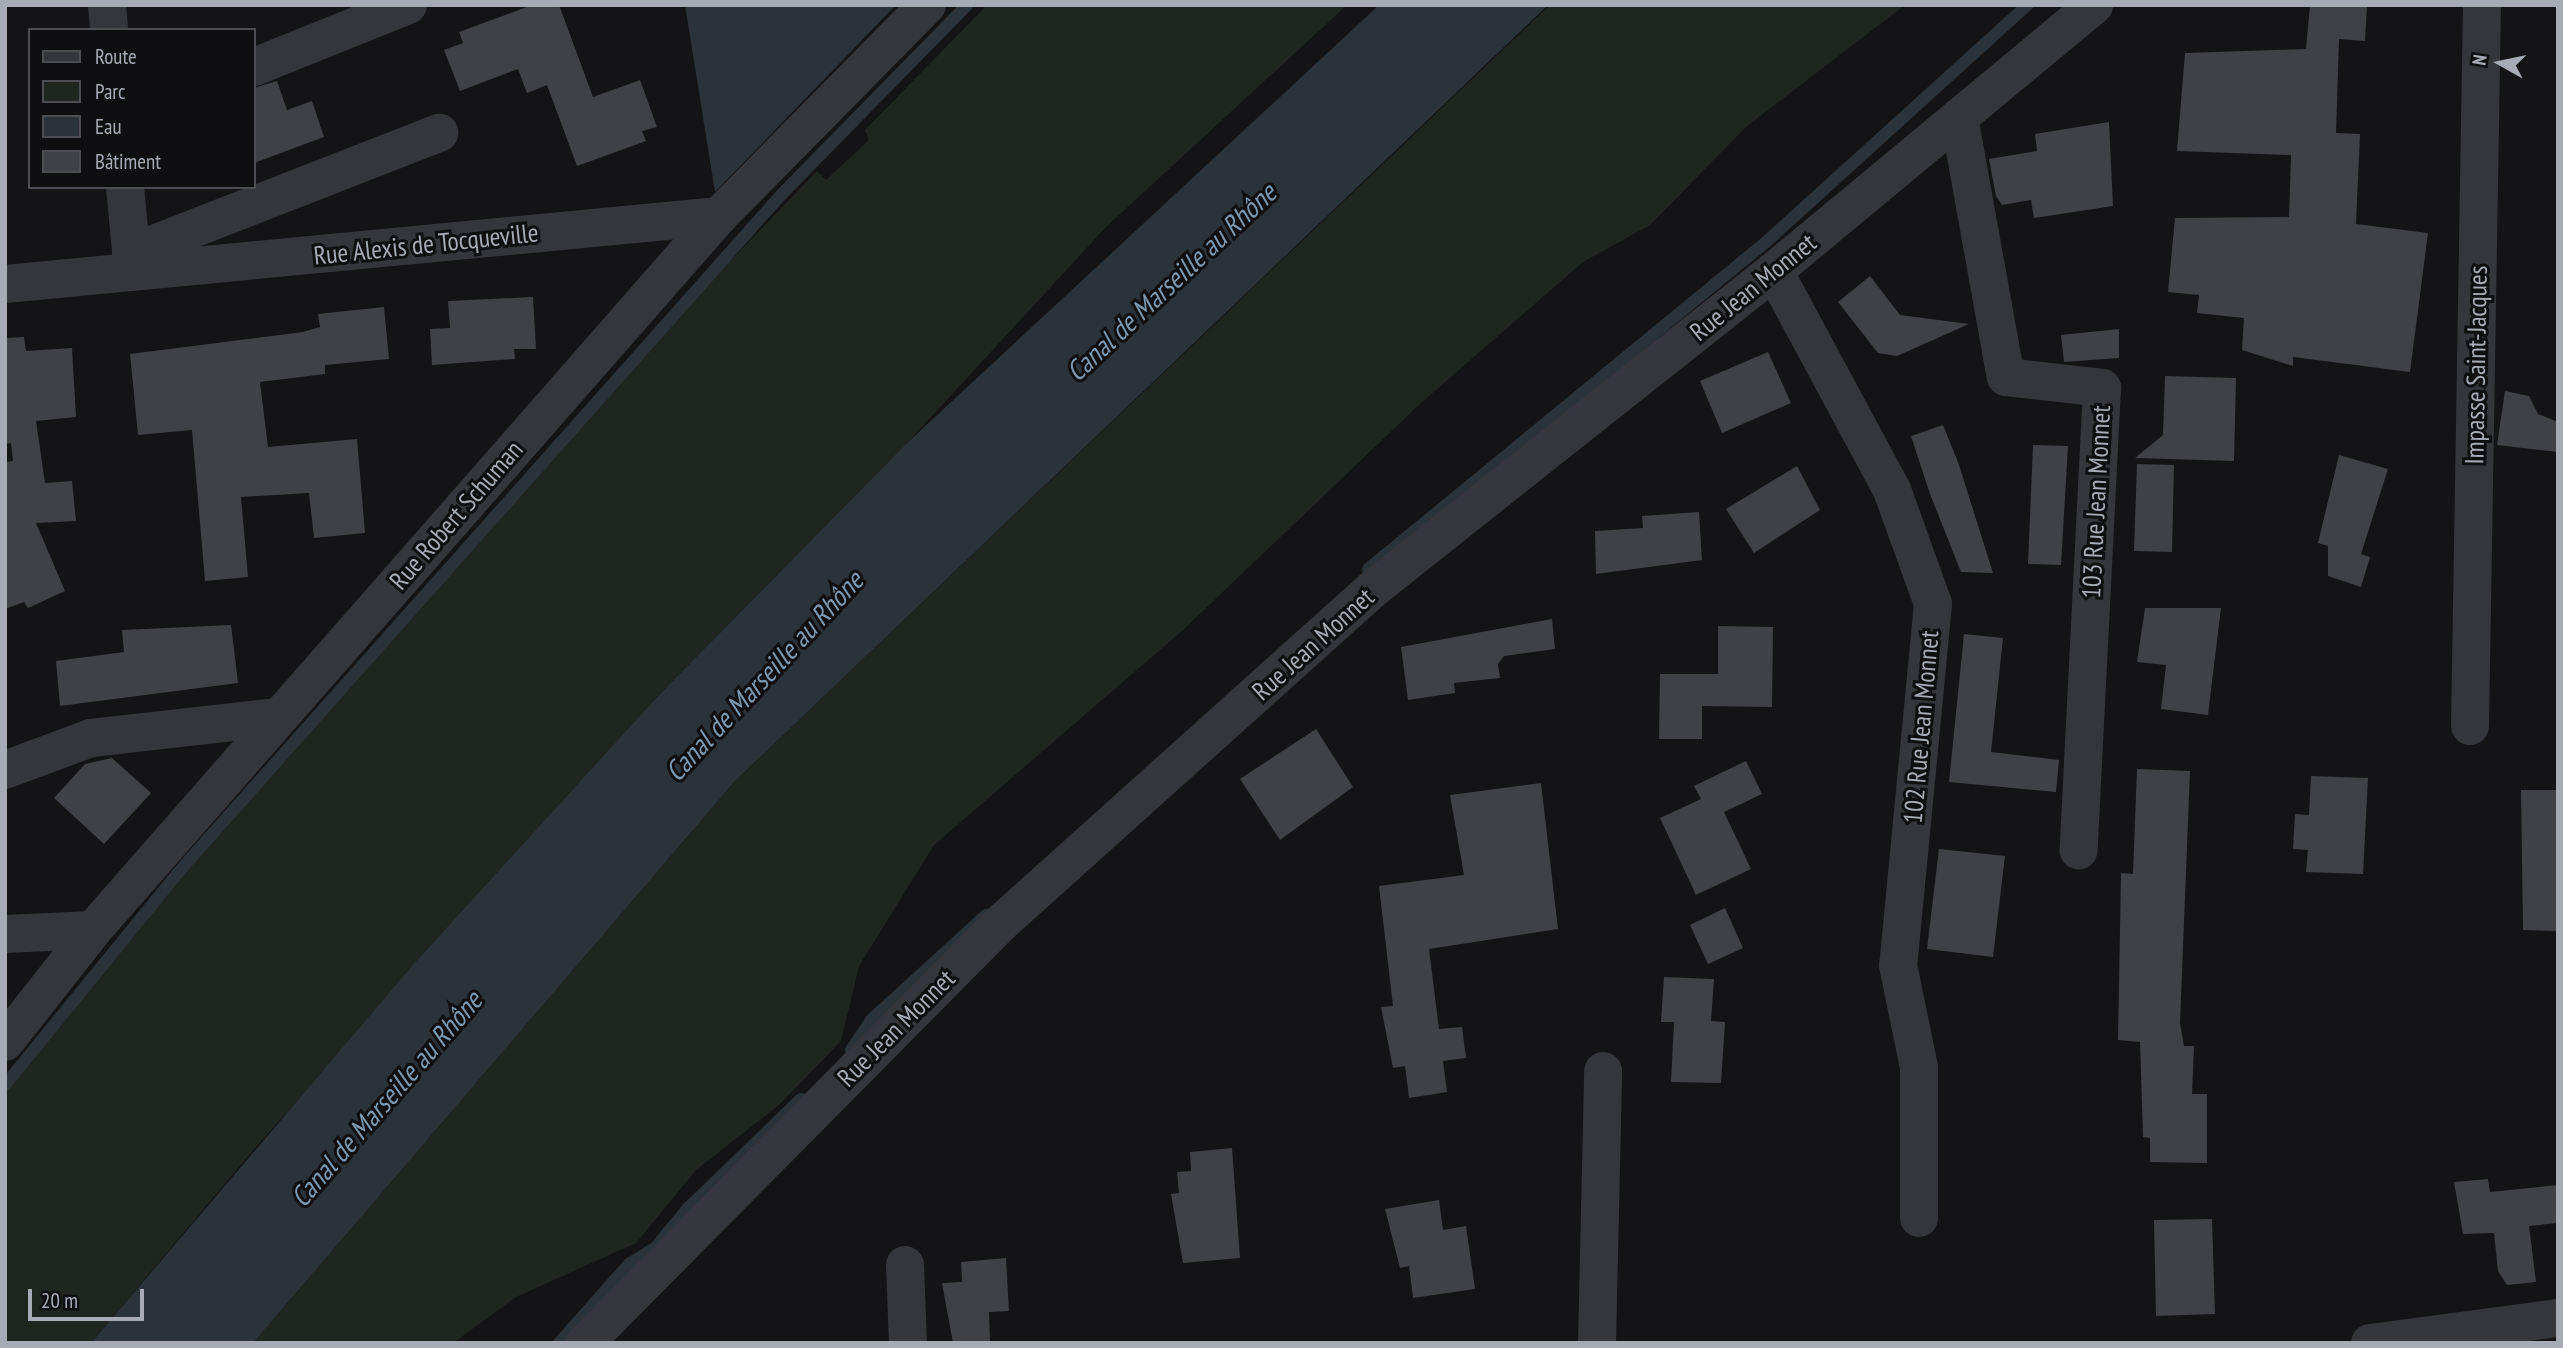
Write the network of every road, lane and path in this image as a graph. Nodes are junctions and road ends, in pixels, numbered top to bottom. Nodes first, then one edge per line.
1 (107, 5) edge
2 (408, 5) edge
3 (927, 5) edge
4 (2094, 5) edge
5 (2482, 5) edge
6 (109, 28) edge
7 (256, 65) edge
8 (1959, 117) junction
9 (439, 133) dead end
10 (125, 189) edge
11 (719, 216) junction
12 (132, 263) junction
13 (1774, 271) junction
14 (5, 284) edge
15 (279, 717) junction
16 (2470, 726) dead end
17 (5, 770) edge
18 (2079, 850) dead end
19 (93, 930) junction
20 (5, 934) edge
21 (5, 1042) edge
22 (1604, 1071) dead end
23 (1919, 1218) dead end
24 (905, 1265) dead end
25 (2558, 1318) edge
26 (585, 1343) edge
27 (908, 1343) edge
28 (1597, 1343) edge
29 (2370, 1343) edge

1 - 6 street
2 - 7 street
3 - 11 street, Rue Robert Schuman
4 - 8 street, Rue Jean Monnet
5 - 16 street, Impasse Saint-Jacques
8 - 13 street, Rue Jean Monnet
8 - 18 street, 103 Rue Jean Monnet
9 - 12 street
10 - 12 street
11 - 12 street, Rue Alexis de Tocqueville
11 - 15 street, Rue Robert Schuman
12 - 14 street, Rue Alexis de Tocqueville
13 - 23 street, 102 Rue Jean Monnet
13 - 26 street, Rue Jean Monnet
15 - 17 street
15 - 19 street, Rue Robert Schuman
19 - 20 street
19 - 21 street, Rue Robert Schuman
22 - 28 street
24 - 27 street
25 - 29 street

